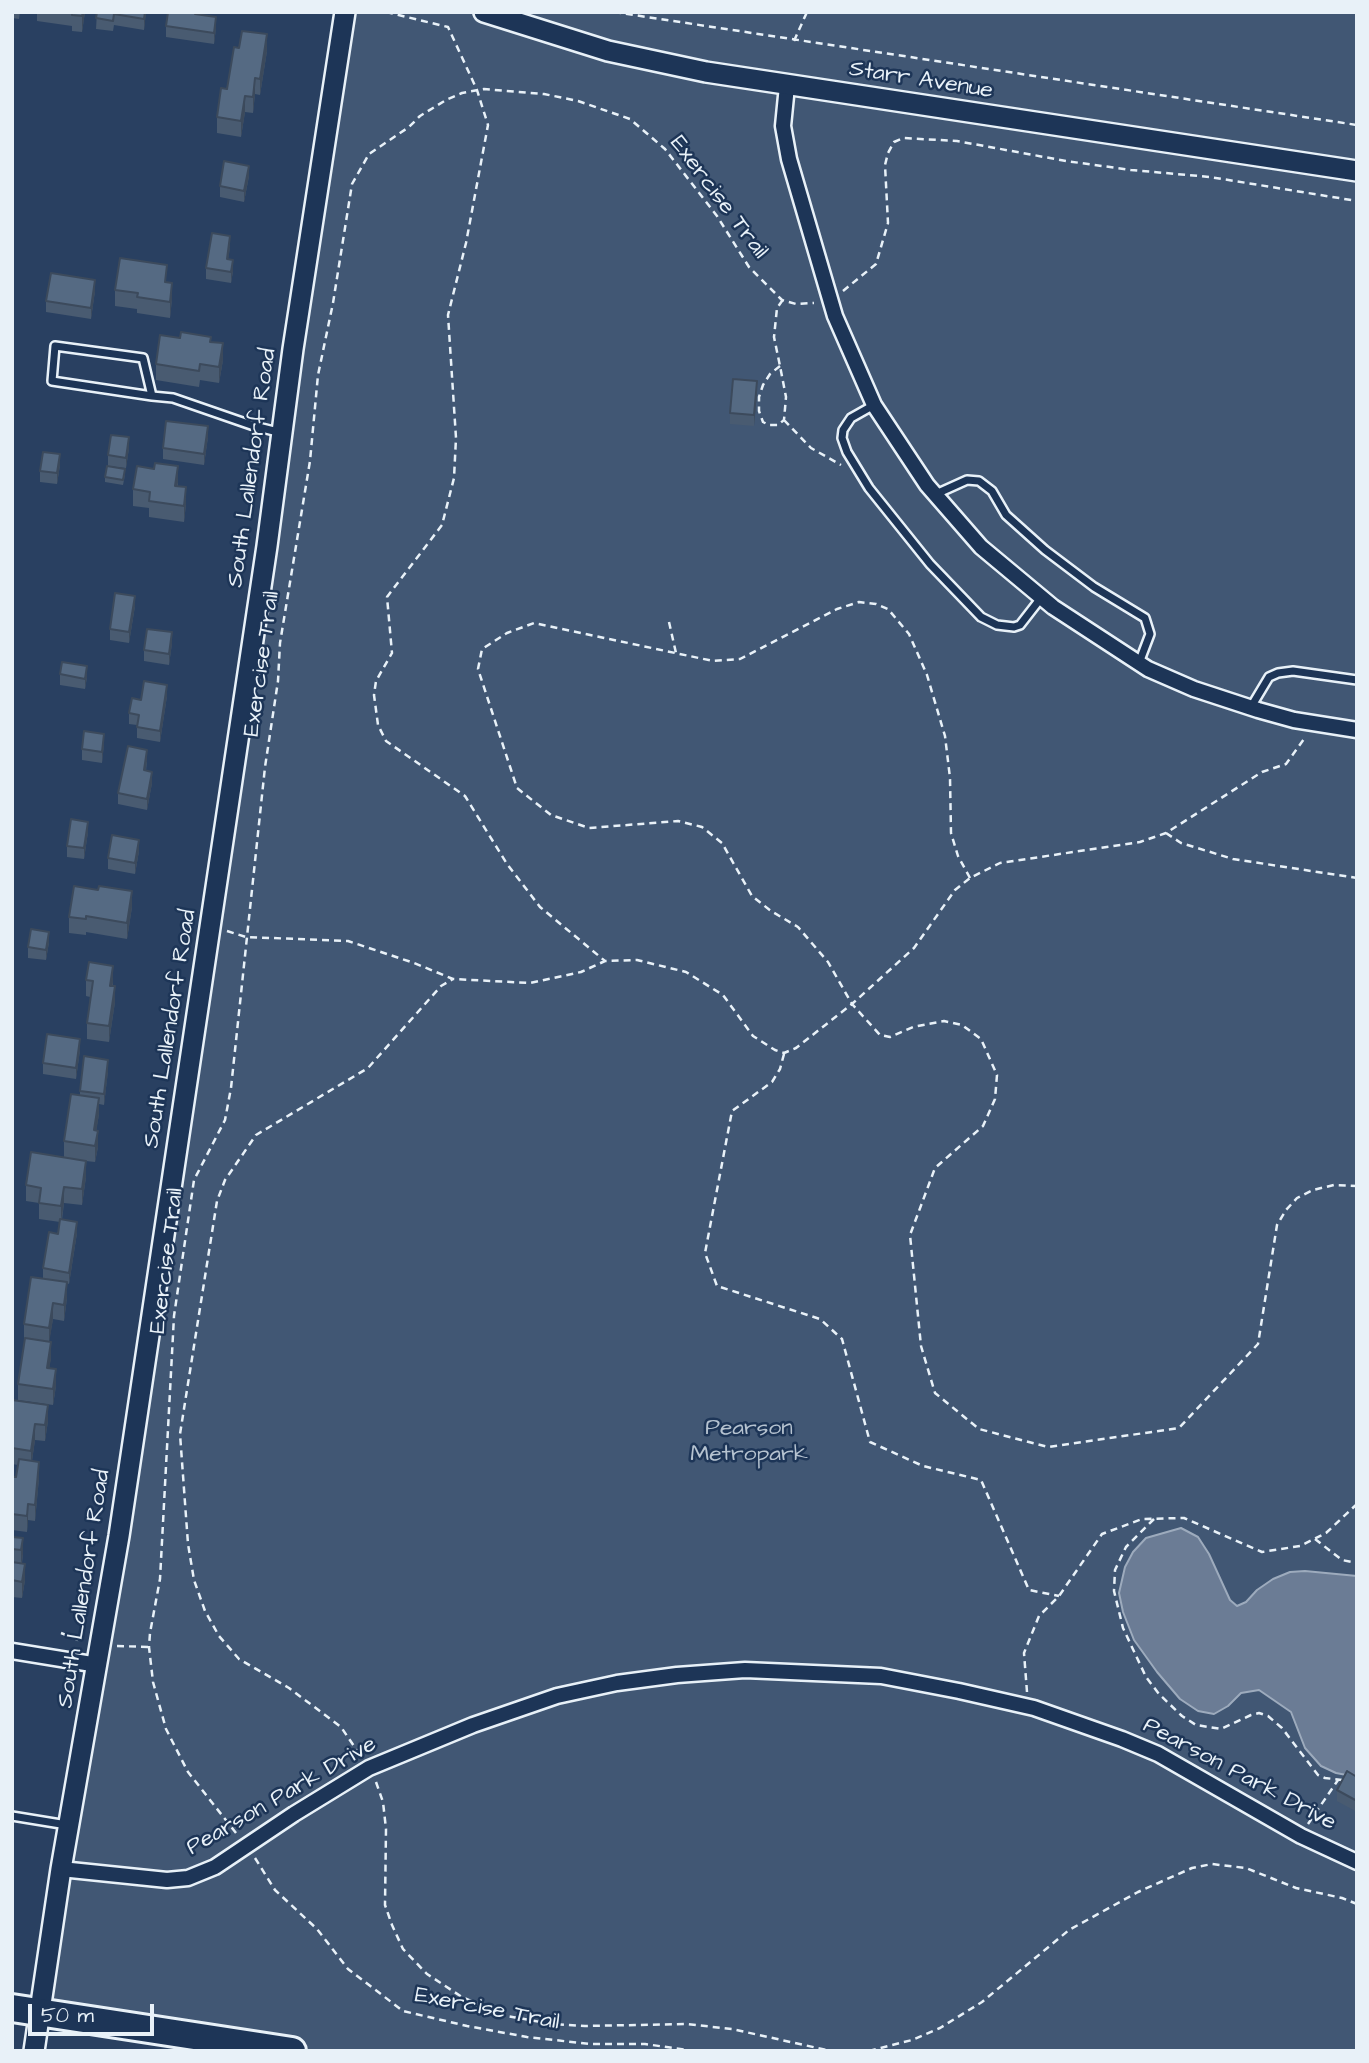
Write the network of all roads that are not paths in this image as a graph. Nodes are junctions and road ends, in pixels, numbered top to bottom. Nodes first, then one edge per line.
1 (345, 12) edge
2 (484, 12) edge
3 (787, 86) junction
4 (1357, 171) edge
5 (152, 396) junction
6 (874, 405) junction
7 (282, 433) junction
8 (936, 494) junction
9 (1041, 598) junction
10 (1139, 663) junction
11 (1357, 680) edge
12 (1251, 707) junction
13 (1357, 730) edge
14 (12, 1651) edge
15 (98, 1665) junction
16 (12, 1816) edge
17 (69, 1826) junction
18 (1357, 1862) edge
19 (61, 1869) junction
20 (12, 2008) edge
21 (39, 2012) junction
22 (34, 2051) edge
23 (292, 2051) edge

1 - 7 street, South Lallendorf Road
2 - 3 street, Starr Avenue
3 - 4 street, Starr Avenue
3 - 6 street
5 - 5 lane
5 - 7 lane
6 - 8 street
6 - 9 lane
7 - 15 street, South Lallendorf Road
8 - 9 street
8 - 10 lane
9 - 10 street
10 - 12 street
11 - 12 lane
12 - 13 street
14 - 15 street
15 - 17 street, South Lallendorf Road
16 - 17 lane
17 - 19 street, South Lallendorf Road
18 - 19 street, Pearson Park Drive
19 - 21 street, South Lallendorf Road
20 - 21 highway
21 - 22 street, South Lallendorf Road
21 - 23 highway

